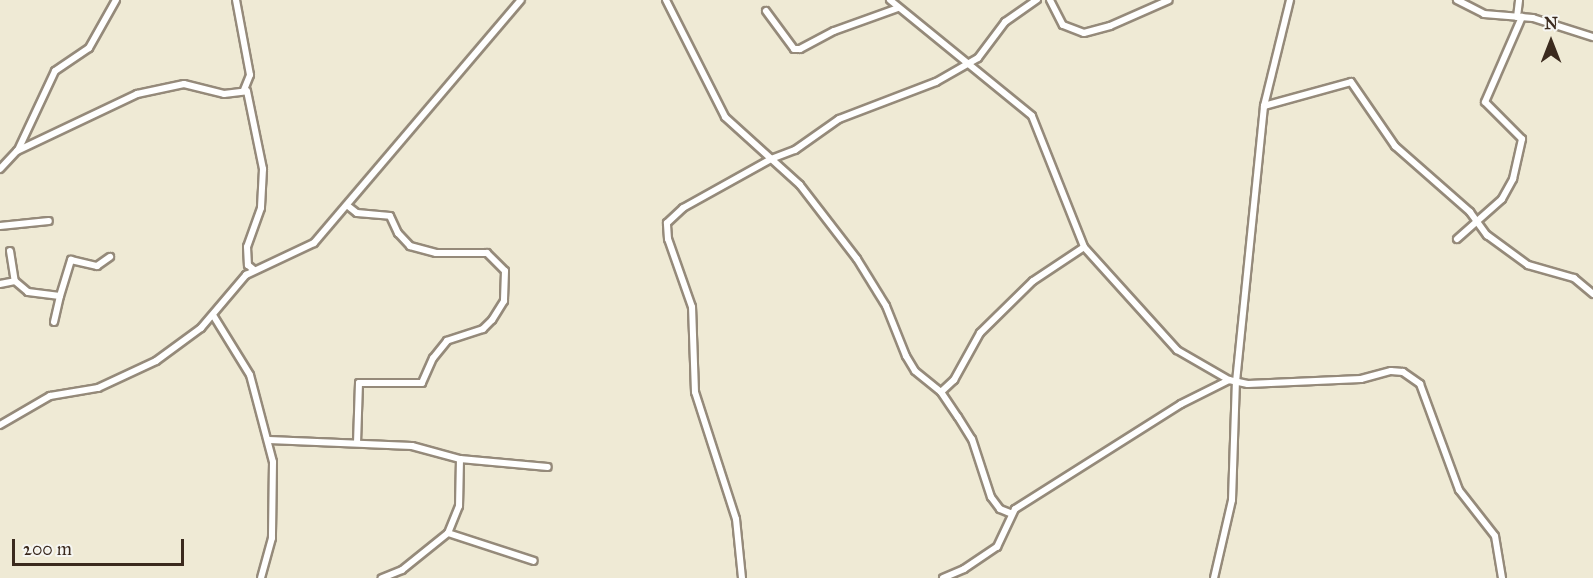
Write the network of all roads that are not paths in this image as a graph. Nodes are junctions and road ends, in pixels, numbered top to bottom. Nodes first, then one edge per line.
1 (116, 0) edge
2 (236, 0) edge
3 (521, 0) edge
4 (666, 0) edge
5 (890, 0) edge
6 (1037, 0) edge
7 (1050, 0) edge
8 (1169, 0) edge
9 (1290, 0) edge
10 (1457, 0) edge
11 (1519, 0) edge
12 (898, 8) junction
13 (766, 11) dead end
14 (1520, 17) junction
15 (1593, 38) edge
16 (970, 63) junction
17 (244, 90) junction
18 (1264, 106) junction
19 (17, 151) junction
20 (771, 159) junction
21 (0, 169) edge
22 (348, 206) junction
23 (49, 221) dead end
24 (1478, 224) junction
25 (0, 226) edge
26 (1457, 239) dead end
27 (1084, 247) junction
28 (10, 251) dead end
29 (110, 257) dead end
30 (254, 270) junction
31 (15, 281) junction
32 (0, 284) edge
33 (1593, 294) edge
34 (60, 296) junction
35 (213, 315) junction
36 (54, 322) dead end
37 (1232, 381) junction
38 (941, 392) junction
39 (0, 425) edge
40 (269, 440) junction
41 (357, 443) junction
42 (460, 459) junction
43 (548, 467) dead end
44 (1010, 513) junction
45 (448, 533) junction
46 (534, 561) dead end
47 (1502, 576) edge
48 (261, 578) edge
49 (382, 578) edge
50 (742, 578) edge
51 (943, 578) edge
52 (1214, 578) edge
53 (1495, 578) edge

1 - 19 street
2 - 17 street
3 - 22 street
4 - 20 street
5 - 12 street
6 - 16 street
7 - 8 street
9 - 18 street
10 - 14 street
11 - 14 street
12 - 13 street
12 - 16 street
14 - 15 street
14 - 24 street
16 - 20 street
16 - 27 street
17 - 19 street
17 - 30 street
18 - 24 street
18 - 37 street
19 - 21 street
20 - 38 street
20 - 50 street
22 - 30 street
22 - 41 street
23 - 25 street
24 - 26 street
24 - 33 street
27 - 37 street
27 - 38 street
28 - 31 street
29 - 34 street
30 - 35 street
31 - 32 street
31 - 34 street
34 - 36 street
35 - 39 street
35 - 40 street
37 - 44 street
37 - 47 street
37 - 52 street
38 - 44 street
40 - 41 street
40 - 48 street
41 - 42 street
42 - 43 street
42 - 45 street
44 - 51 street
45 - 46 street
45 - 49 street
47 - 53 street

